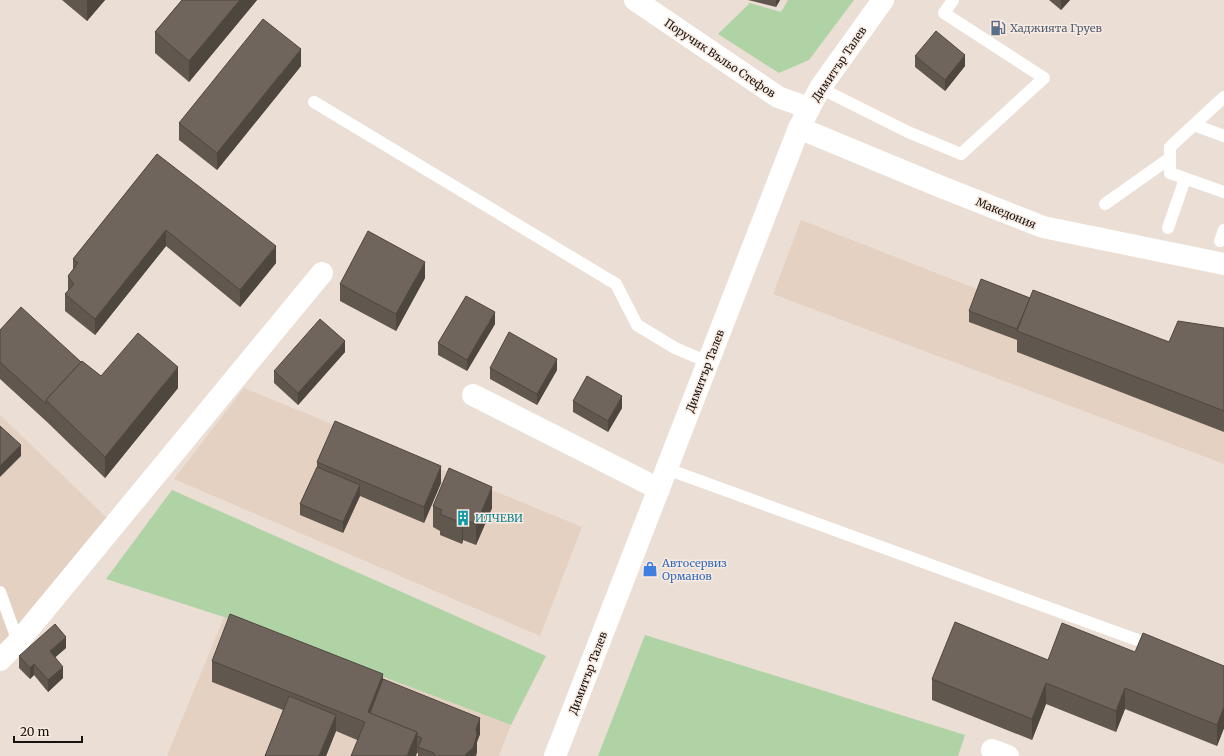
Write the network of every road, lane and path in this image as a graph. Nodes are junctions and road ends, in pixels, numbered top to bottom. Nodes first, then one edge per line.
1 (635, 0) edge
2 (883, 0) edge
3 (953, 0) edge
4 (820, 88) junction
5 (1224, 97) edge
6 (314, 102) dead end
7 (809, 108) junction
8 (1194, 125) junction
9 (799, 128) junction
10 (1224, 136) edge
11 (1170, 158) junction
12 (1185, 179) junction
13 (1224, 192) edge
14 (1105, 204) dead end
15 (1168, 228) dead end
16 (1224, 264) edge
17 (322, 273) dead end
18 (708, 362) junction
19 (473, 396) dead end
20 (667, 469) junction
21 (659, 489) junction
22 (0, 592) edge
23 (18, 642) junction
24 (1165, 650) edge
25 (0, 660) edge
26 (555, 756) edge

1 - 7 street, Поручик Въльо Стефов
2 - 4 street, Димитър Талев
3 - 4 lane
4 - 7 street, Димитър Талев
5 - 8 lane
6 - 18 lane
7 - 9 street, Димитър Талев
8 - 10 lane
8 - 11 lane
9 - 16 street, Македония
9 - 18 street, Димитър Талев
11 - 12 lane
11 - 14 lane
12 - 13 lane
12 - 15 lane
17 - 23 street
18 - 20 street, Димитър Талев
19 - 21 street
20 - 21 street, Димитър Талев
20 - 24 lane
21 - 26 street, Димитър Талев
22 - 23 lane
23 - 25 street

